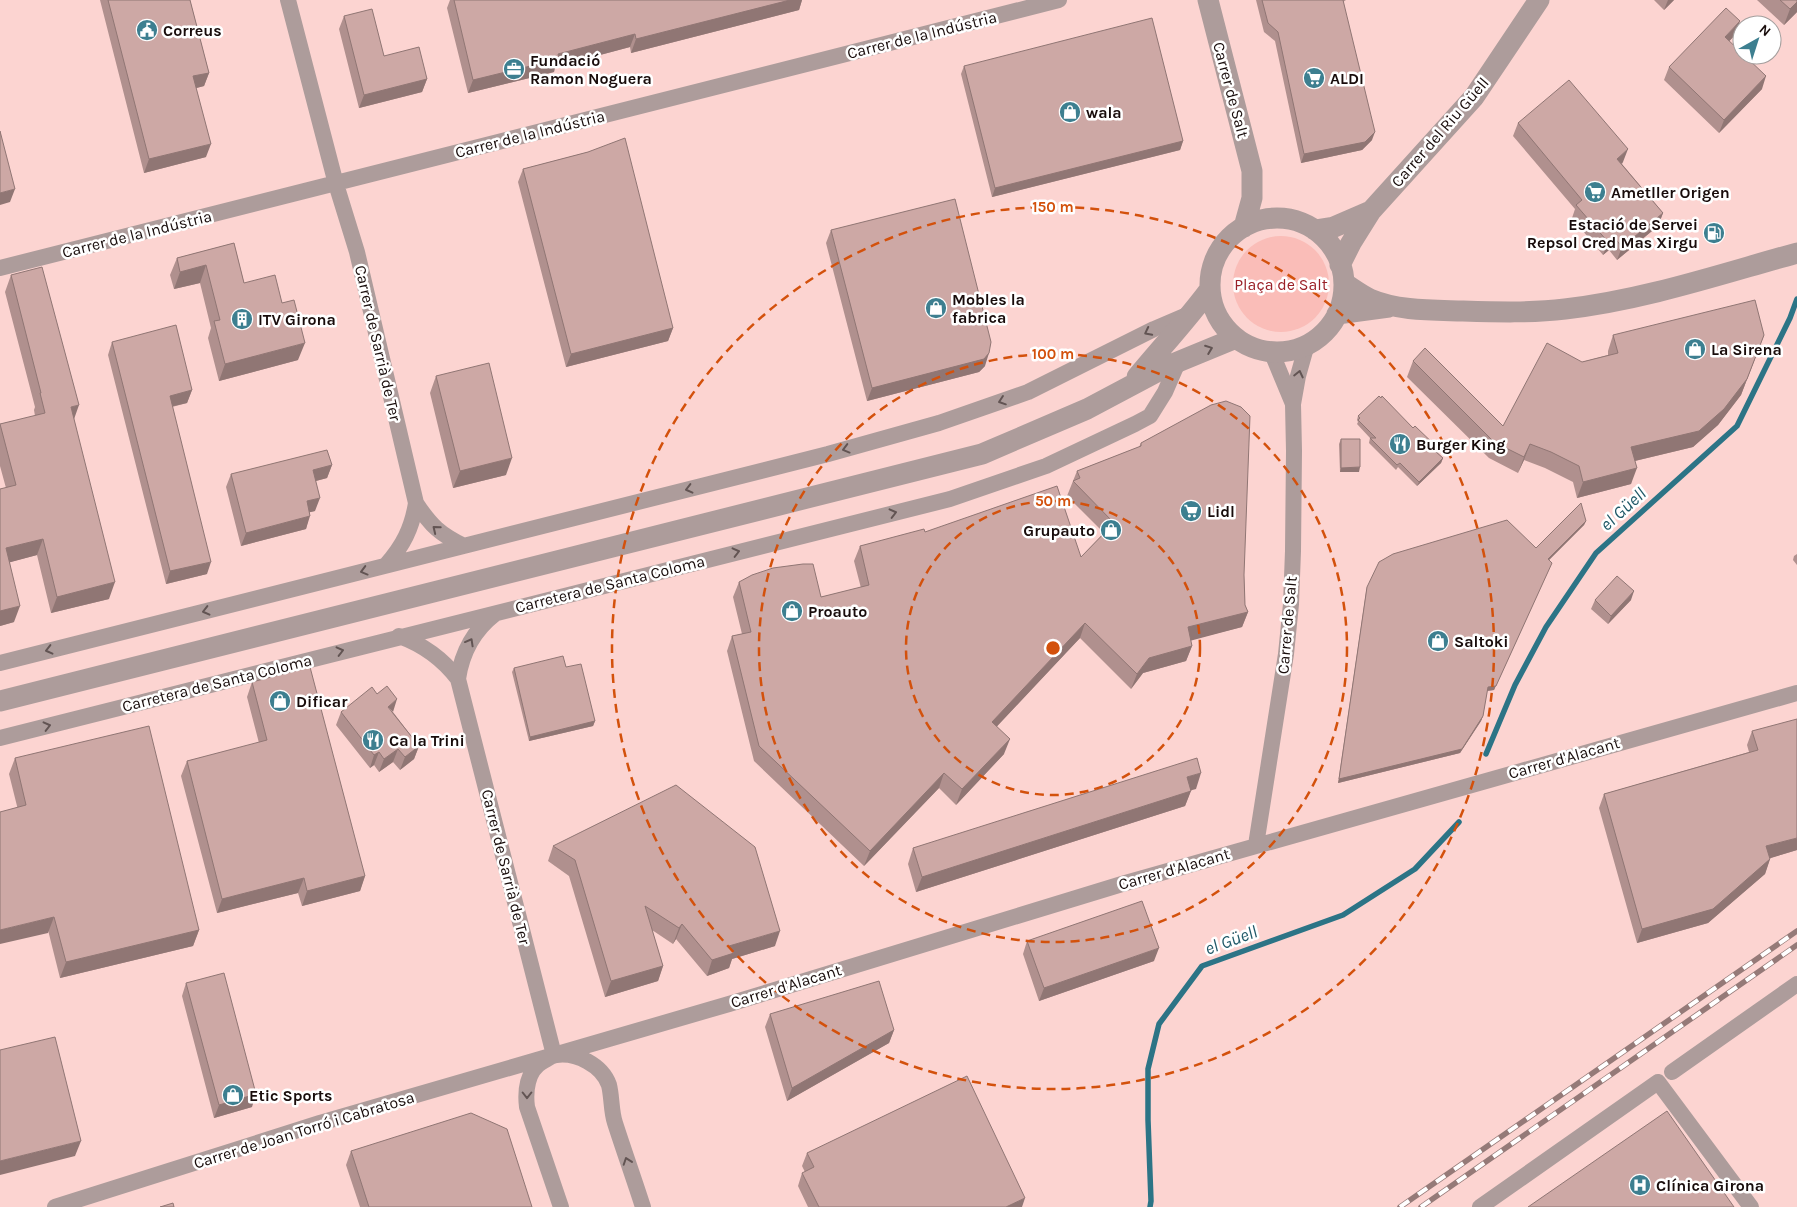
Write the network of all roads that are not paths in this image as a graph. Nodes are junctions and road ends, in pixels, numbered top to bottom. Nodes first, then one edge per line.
1 (288, 0) edge
2 (1059, 0) edge
3 (1208, 0) edge
4 (1539, 0) edge
5 (1253, 180) junction
6 (336, 184) junction
7 (1371, 211) junction
8 (1286, 219) junction
9 (1244, 227) junction
10 (1315, 230) junction
11 (1797, 253) edge
12 (0, 268) edge
13 (1342, 274) junction
14 (1210, 290) junction
15 (1394, 306) junction
16 (1193, 312) junction
17 (1337, 314) junction
18 (1236, 338) junction
19 (1307, 344) junction
20 (1271, 351) junction
21 (1178, 362) junction
22 (1132, 383) junction
23 (1293, 404) junction
24 (416, 503) junction
25 (464, 546) junction
26 (386, 565) junction
27 (495, 613) junction
28 (399, 636) junction
29 (0, 663) edge
30 (458, 680) junction
31 (1797, 693) edge
32 (0, 701) edge
33 (0, 738) edge
34 (1256, 845) junction
35 (1797, 984) edge
36 (554, 1055) junction
37 (1672, 1072) dead end
38 (55, 1207) edge
39 (561, 1207) edge
40 (643, 1207) edge
41 (1480, 1207) edge
42 (1751, 1207) edge

1 - 6 street, Carrer de Sarrià de Ter
2 - 6 street, Carrer de la Indústria
3 - 5 street, Carrer de Salt
4 - 7 street, Carrer del Riu Güell
5 - 8 street, Carrer de Salt
5 - 9 street, Carrer de Salt
6 - 12 street, Carrer de la Indústria
6 - 24 street, Carrer de Sarrià de Ter
7 - 10 street, Carrer del Riu Güell
7 - 13 street, Carrer del Riu Güell
8 - 9 street
8 - 10 street
9 - 14 street
10 - 13 street
11 - 15 street
13 - 15 street
13 - 17 street
14 - 16 street
14 - 18 street
15 - 17 street
16 - 22 street
16 -> 25 street
17 - 19 street
18 - 20 street
21 -> 18 street
19 - 20 street
23 -> 19 street, Carrer de Salt
20 - 23 street, Carrer de Salt
21 - 22 street
27 -> 21 street, Carretera de Santa Coloma
22 - 32 street
23 - 34 street, Carrer de Salt
25 -> 24 street, Carrer de Sarrià de Ter
24 - 26 street, Carrer de Sarrià de Ter
25 - 26 street
26 -> 29 street
27 - 28 street, Carretera de Santa Coloma
30 -> 27 street, Carrer de Sarrià de Ter
28 - 30 street, Carrer de Sarrià de Ter
33 -> 28 street, Carretera de Santa Coloma
30 - 36 street, Carrer de Sarrià de Ter
31 - 34 street, Carrer d'Alacant
34 - 36 street, Carrer d'Alacant
35 - 37 street
36 - 38 street, Carrer de Joan Torró i Cabratosa
36 -> 39 street
40 -> 36 street
41 - 42 street

